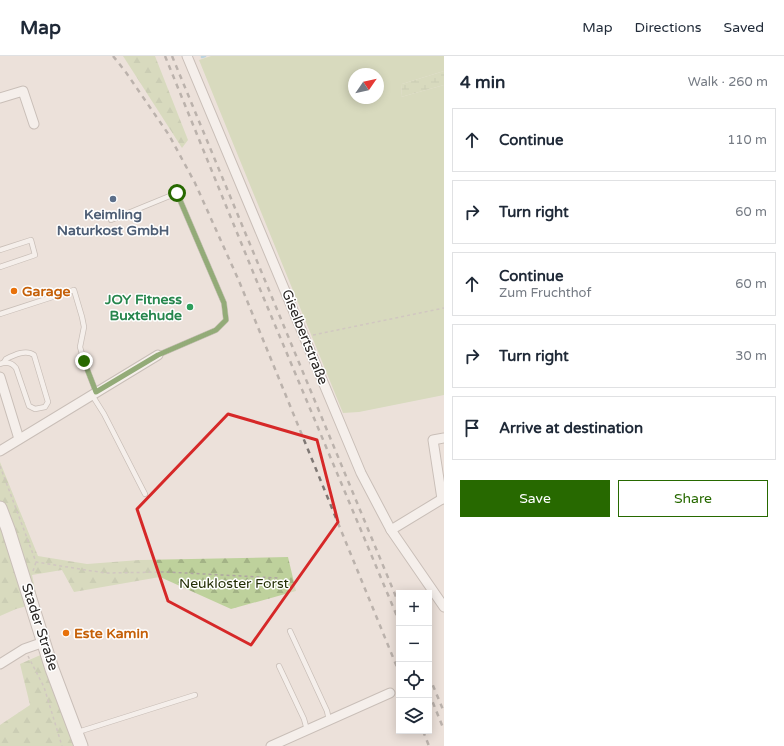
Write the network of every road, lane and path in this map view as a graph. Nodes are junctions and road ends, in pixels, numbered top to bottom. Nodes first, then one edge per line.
1 (188, 56) edge
2 (0, 98) edge
3 (34, 124) dead end
4 (111, 220) dead end
5 (0, 250) edge
6 (0, 267) edge
7 (444, 308) edge
8 (0, 314) edge
9 (305, 337) junction
10 (158, 355) joint
11 (2, 363) edge
12 (0, 377) edge
13 (94, 394) junction
14 (444, 438) edge
15 (19, 439) junction
16 (0, 451) edge
17 (0, 466) edge
18 (145, 494) dead end
19 (443, 499) edge
20 (0, 508) edge
21 (391, 530) junction
22 (278, 578) dead end
23 (444, 608) edge
24 (290, 631) dead end
25 (44, 642) junction
26 (24, 649) junction
27 (0, 664) edge
28 (279, 666) dead end
29 (390, 693) dead end
30 (195, 695) dead end
31 (329, 720) junction
32 (307, 730) junction
33 (76, 732) junction
34 (62, 746) edge
35 (81, 746) edge
36 (271, 746) edge

1 - 9 street, Giselbertstraße
2 - 3 street
4 - 10 lane
5 - 6 lane
7 - 9 path
8 - 13 lane
9 - 21 street, Giselbertstraße
10 - 13 street
11 - 11 lane
12 - 15 street
13 - 15 street
13 - 18 lane
14 - 19 street
15 - 16 street
17 - 22 path
19 - 21 street
20 - 25 street, Stader Straße
21 - 23 street, Giselbertstraße
24 - 31 lane
25 - 26 street
25 - 33 street, Stader Straße
26 - 27 street
26 - 34 path
28 - 32 lane
29 - 31 street
30 - 33 lane
31 - 32 street
32 - 36 street
33 - 35 street, Stader Straße

